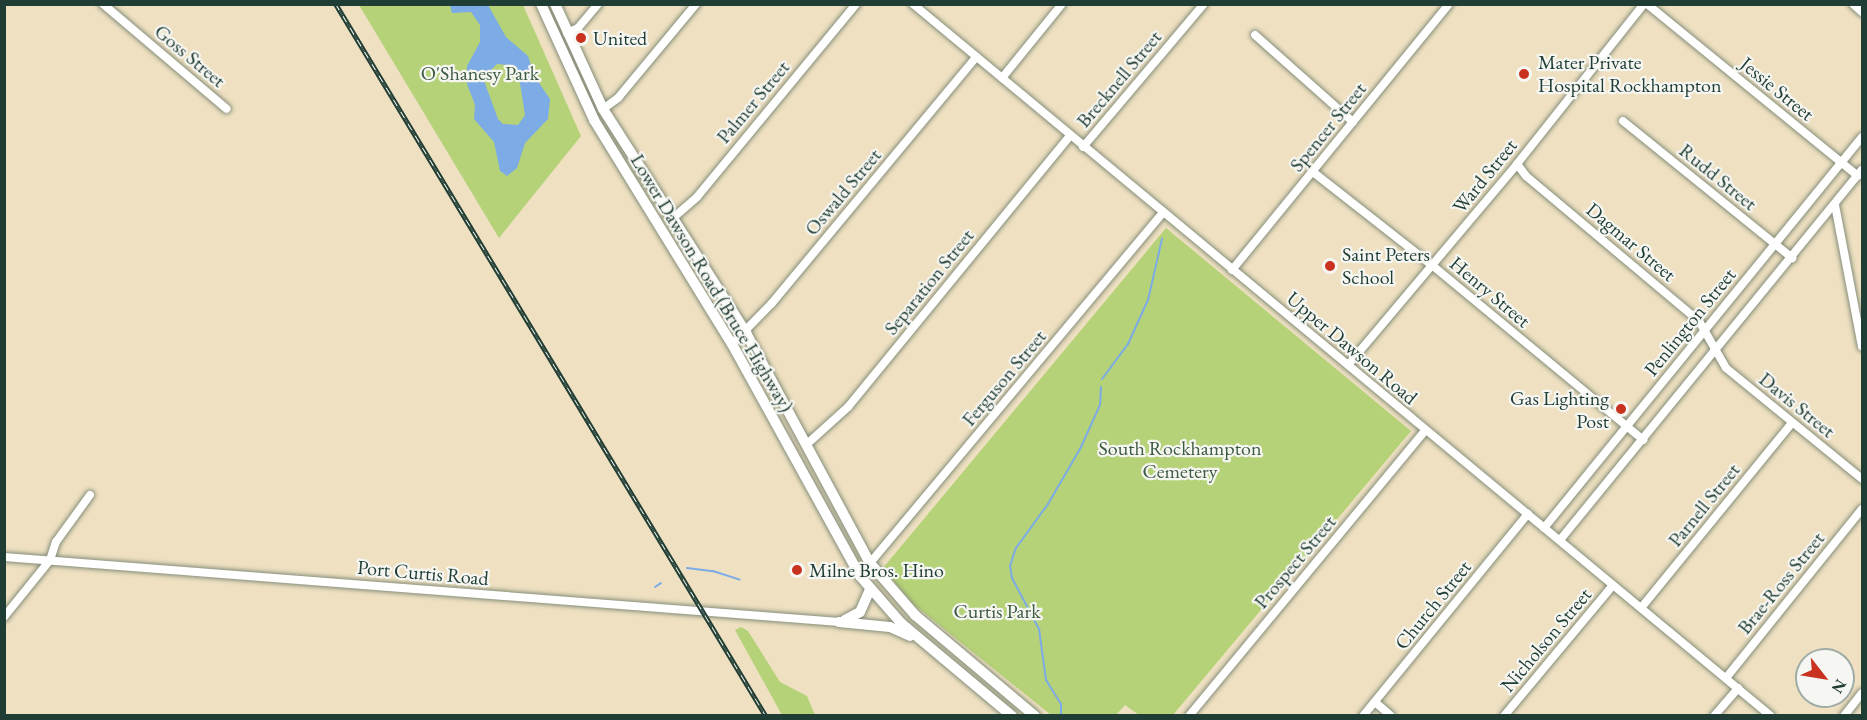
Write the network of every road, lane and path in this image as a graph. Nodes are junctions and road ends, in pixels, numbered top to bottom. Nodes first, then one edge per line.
1 (103, 4) edge
2 (541, 4) edge
3 (555, 4) edge
4 (598, 4) edge
5 (696, 4) edge
6 (856, 4) edge
7 (1062, 4) edge
8 (1204, 4) edge
9 (1449, 4) edge
10 (1646, 4) edge
11 (1853, 4) edge
12 (918, 6) edge
13 (1863, 12) edge
14 (567, 33) junction
15 (1255, 35) dead end
16 (976, 57) junction
17 (1002, 78) junction
18 (227, 109) dead end
19 (603, 110) junction
20 (1623, 121) dead end
21 (1353, 122) junction
22 (1070, 136) junction
23 (1863, 137) edge
24 (1083, 147) junction
25 (1841, 162) junction
26 (1517, 164) junction
27 (1313, 172) junction
28 (1860, 173) edge
29 (1835, 205) junction
30 (1163, 213) junction
31 (673, 218) junction
32 (1774, 243) junction
33 (1792, 258) junction
34 (1433, 266) junction
35 (1232, 270) junction
36 (1706, 329) junction
37 (746, 333) junction
38 (732, 344) junction
39 (1863, 346) edge
40 (1716, 350) junction
41 (1348, 365) junction
42 (1792, 423) junction
43 (1627, 426) junction
44 (1426, 430) junction
45 (1643, 440) junction
46 (807, 444) junction
47 (1863, 480) edge
48 (90, 495) dead end
49 (1863, 509) edge
50 (1528, 514) junction
51 (1544, 528) junction
52 (1560, 540) junction
53 (4, 556) edge
54 (50, 560) junction
55 (870, 563) junction
56 (1613, 585) junction
57 (870, 590) junction
58 (530, 598) junction
59 (1641, 608) junction
60 (529, 609) dead end
61 (4, 617) edge
62 (839, 622) junction
63 (931, 648) junction
64 (1725, 678) junction
65 (1738, 688) junction
66 (1863, 693) edge
67 (1374, 702) junction
68 (1012, 716) edge
69 (1035, 716) edge
70 (1189, 716) edge
71 (1363, 716) edge
72 (1390, 716) edge
73 (1504, 716) edge
74 (1714, 716) edge
75 (1771, 716) edge
76 (1844, 716) edge

1 - 18 street, Goss Street
2 - 38 highway, Lower Dawson Road (Bruce Highway)
3 - 14 highway, Lower Dawson Road (Bruce Highway)
4 - 14 street
5 - 19 street
6 - 31 street, Palmer Street
7 - 17 street
8 - 24 street, Brecknell Street
9 - 21 street, Spencer Street
10 - 25 street, Jessie Street
10 - 26 street, Ward Street
11 - 13 street
12 - 16 street, Upper Dawson Road
14 - 19 highway, Lower Dawson Road (Bruce Highway)
15 - 21 street
16 - 17 street, Upper Dawson Road
16 - 37 street, Oswald Street
17 - 22 street, Upper Dawson Road
19 - 31 highway, Lower Dawson Road (Bruce Highway)
20 - 32 street, Rudd Street
21 - 27 street, Spencer Street
22 - 24 street, Upper Dawson Road
22 - 46 street, Separation Street
23 - 25 street, Penlington Street
24 - 30 street, Upper Dawson Road
25 - 28 street, Jessie Street
25 - 32 street, Penlington Street
26 - 34 street, Ward Street
26 - 36 street, Dagmar Street
27 - 34 street, Henry Street
27 - 35 street, Spencer Street
28 - 29 street, Penlington Street
29 - 33 street, Penlington Street
29 - 39 street
30 - 35 street, Upper Dawson Road
30 - 55 street, Ferguson Street
31 - 37 highway, Lower Dawson Road (Bruce Highway)
32 - 33 street, Rudd Street
32 - 36 street, Penlington Street
33 - 40 street, Penlington Street
34 - 41 street, Ward Street
34 - 43 street, Henry Street
35 - 41 street, Upper Dawson Road
36 - 40 street, Dagmar Street
36 - 43 street, Penlington Street
37 - 38 street, Oswald Street
37 - 46 highway, Lower Dawson Road (Bruce Highway)
38 - 57 highway, Lower Dawson Road (Bruce Highway)
40 - 42 street, Davis Street
40 - 45 street, Penlington Street
41 - 44 street, Upper Dawson Road
42 - 47 street, Davis Street
42 - 59 street, Parnell Street
43 - 45 street, Henry Street
43 - 51 street, Penlington Street
44 - 50 street, Upper Dawson Road
44 - 70 street, Prospect Street
45 - 52 street, Penlington Street
46 - 55 highway, Lower Dawson Road (Bruce Highway)
48 - 54 street
49 - 64 street, Brae-Ross Street
50 - 51 street, Upper Dawson Road
50 - 67 street, Church Street
51 - 52 street, Upper Dawson Road
52 - 56 street, Upper Dawson Road
53 - 54 street, Port Curtis Road
54 - 58 street, Port Curtis Road
54 - 61 street
55 - 69 highway, Lower Dawson Road (Bruce Highway)
56 - 59 street, Upper Dawson Road
56 - 73 street, Nicholson Street
57 - 62 highway
57 - 63 highway, Lower Dawson Road (Bruce Highway)
58 - 60 street
58 - 62 street, Port Curtis Road
59 - 64 street, Upper Dawson Road
62 - 63 highway
63 - 68 highway
64 - 65 street, Upper Dawson Road
65 - 74 street
65 - 75 street, Upper Dawson Road
66 - 76 street
67 - 71 street, Church Street
67 - 72 street

